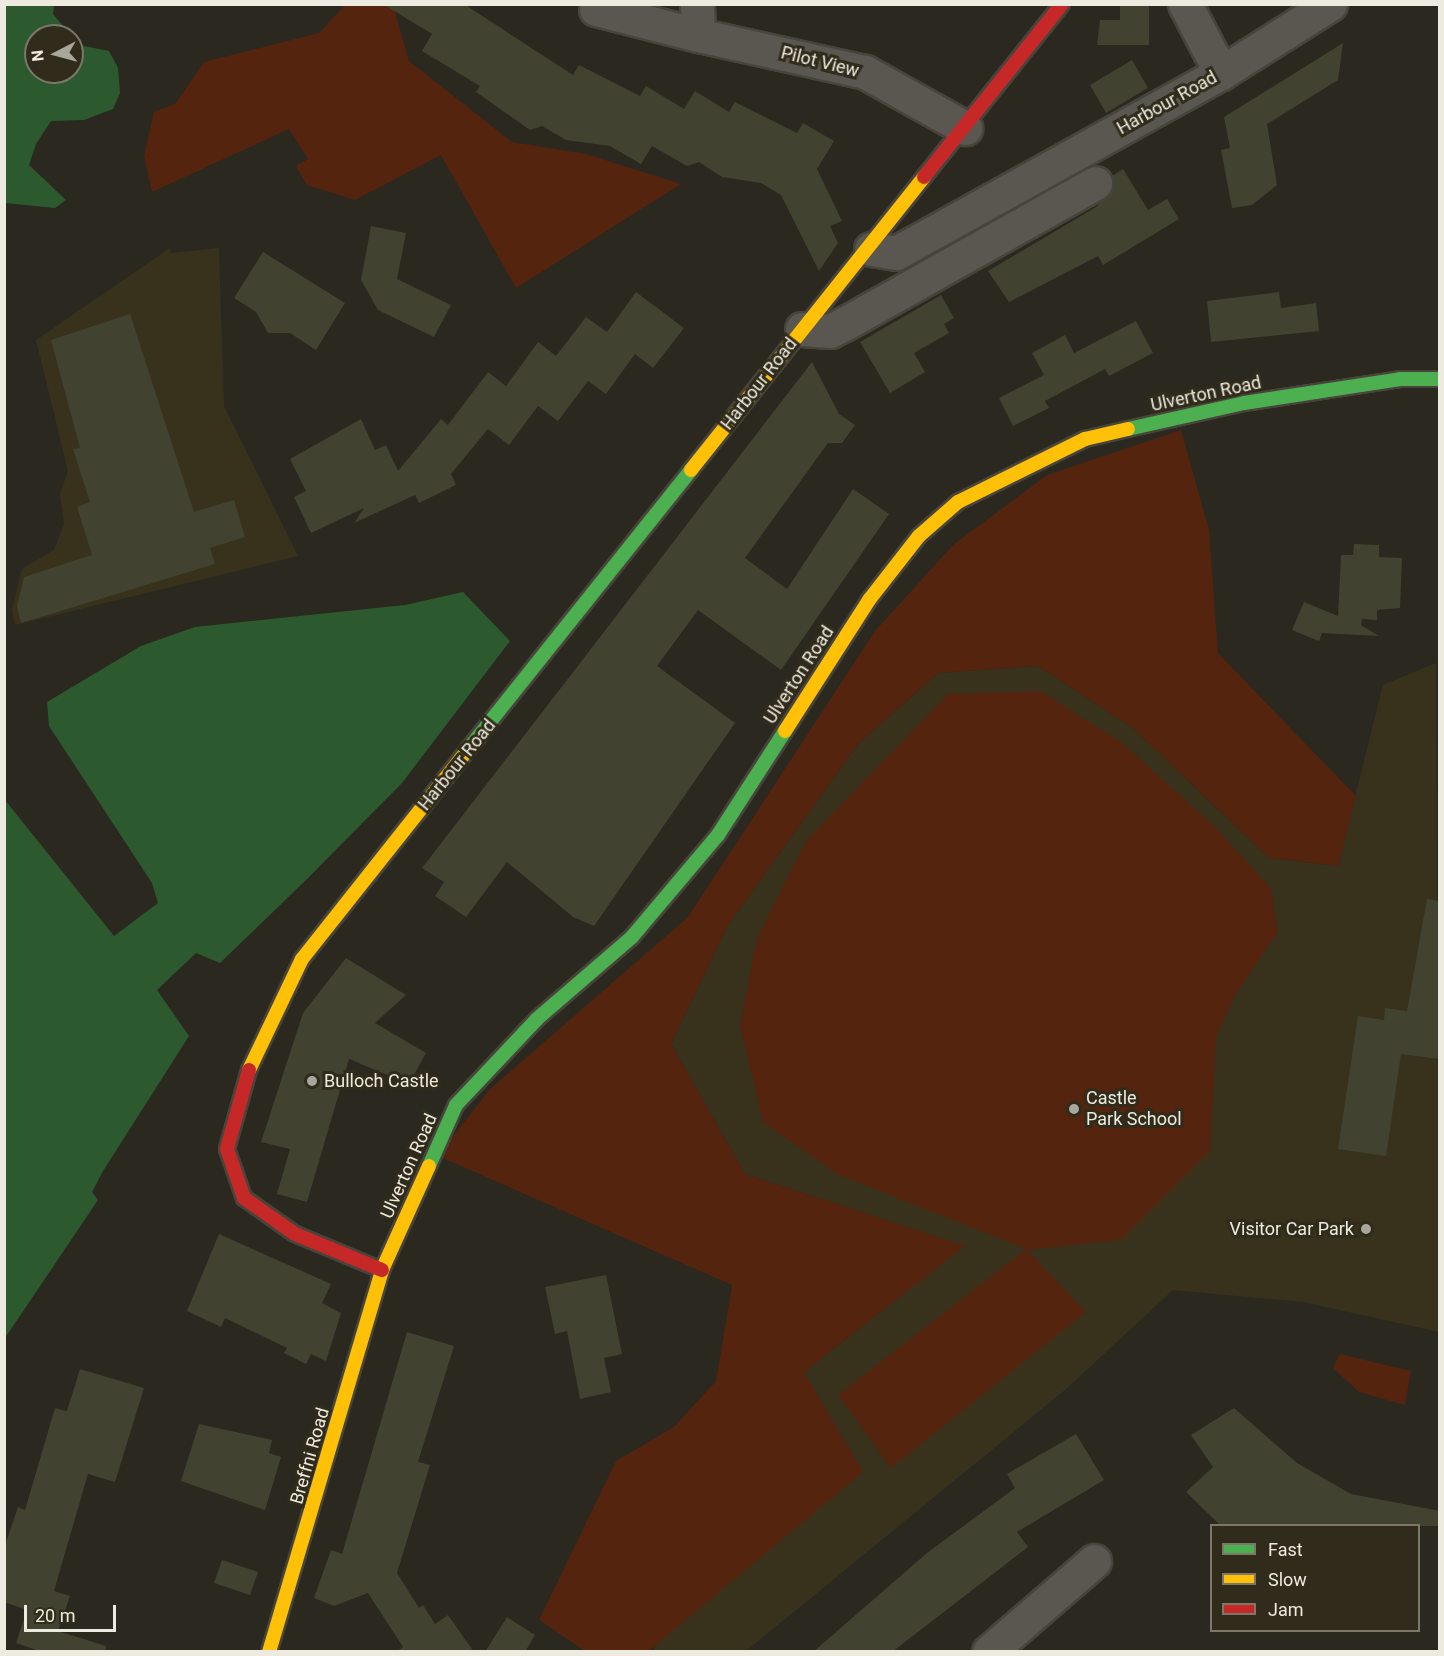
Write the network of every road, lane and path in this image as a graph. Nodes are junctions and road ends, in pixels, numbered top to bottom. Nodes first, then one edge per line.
1 (598, 4) edge
2 (1062, 4) edge
3 (1185, 4) edge
4 (1330, 4) edge
5 (698, 20) edge
6 (1221, 73) junction
7 (965, 128) junction
8 (1095, 183) dead end
9 (871, 249) junction
10 (802, 329) junction
11 (1440, 379) edge
12 (382, 1270) junction
13 (1094, 1561) dead end
14 (269, 1652) edge
15 (989, 1652) edge

1 - 5 street, Pilot View
2 - 7 main road, Harbour Road
3 - 6 street
4 - 6 street, Harbour Road
5 - 7 street, Pilot View
6 - 9 street, Harbour Road
7 - 9 main road, Harbour Road
8 - 10 street
9 - 10 main road, Harbour Road
10 - 12 main road, Harbour Road
11 - 12 main road, Ulverton Road
12 - 14 main road, Breffni Road
13 - 15 street

